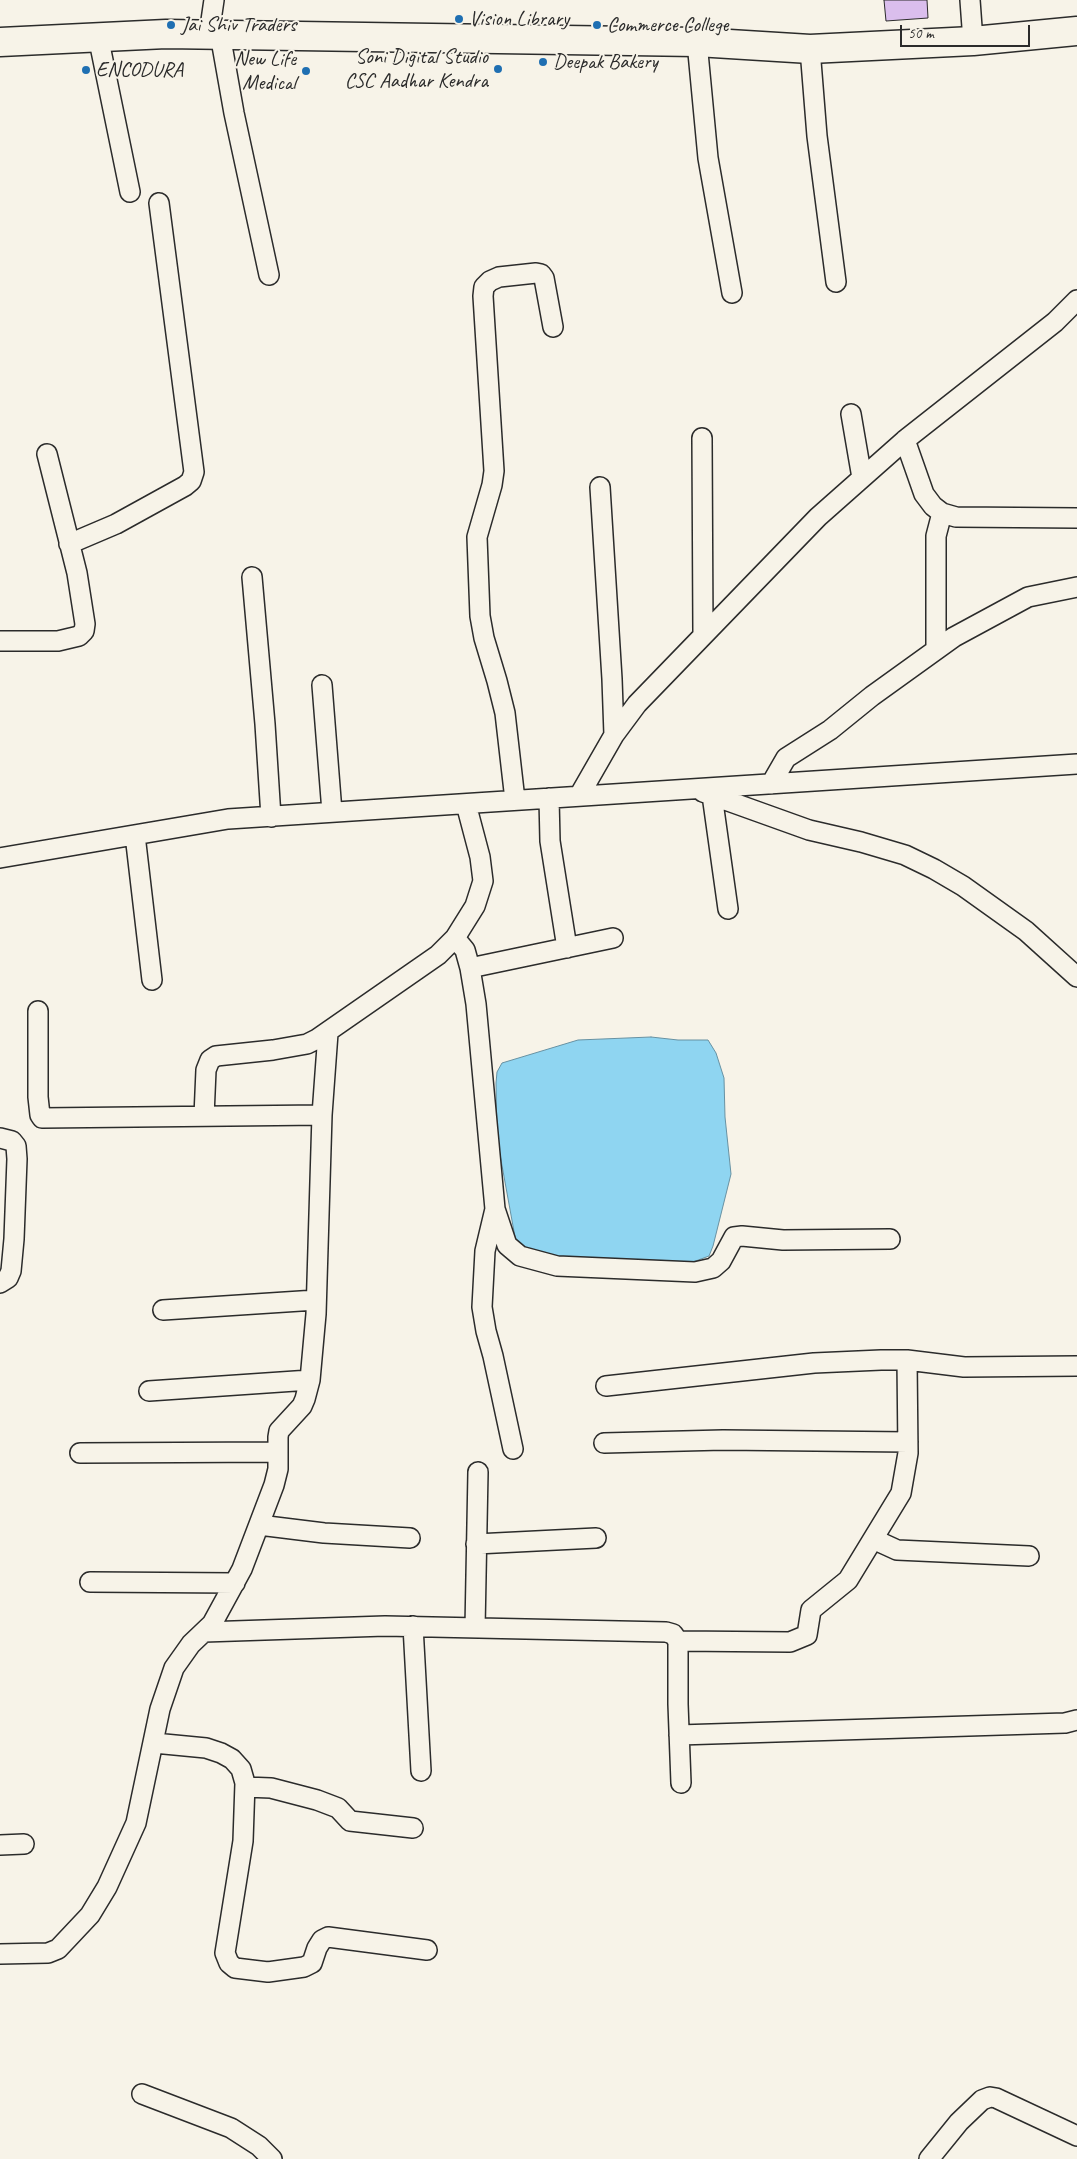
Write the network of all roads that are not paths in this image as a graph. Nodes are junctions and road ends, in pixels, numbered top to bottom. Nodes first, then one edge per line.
1 (214, 0) edge
2 (970, 0) edge
3 (1077, 31) edge
4 (215, 34) junction
5 (98, 36) junction
6 (0, 42) edge
7 (697, 42) junction
8 (974, 42) junction
9 (810, 49) junction
10 (130, 192) dead end
11 (159, 203) dead end
12 (269, 275) dead end
13 (836, 282) dead end
14 (732, 292) dead end
15 (1077, 300) edge
16 (553, 327) dead end
17 (851, 414) dead end
18 (702, 438) dead end
19 (905, 440) junction
20 (48, 454) dead end
21 (862, 478) junction
22 (600, 487) dead end
23 (942, 513) junction
24 (1077, 518) edge
25 (69, 544) junction
26 (252, 577) dead end
27 (1077, 587) edge
28 (703, 634) junction
29 (0, 641) edge
30 (936, 650) junction
31 (322, 685) dead end
32 (614, 735) junction
33 (1077, 764) edge
34 (771, 784) junction
35 (703, 792) junction
36 (578, 796) junction
37 (549, 798) junction
38 (516, 800) junction
39 (466, 804) junction
40 (332, 812) junction
41 (271, 816) junction
42 (135, 835) junction
43 (0, 858) edge
44 (728, 909) dead end
45 (455, 938) junction
46 (613, 938) dead end
47 (567, 948) junction
48 (470, 968) junction
49 (1077, 977) edge
50 (152, 980) dead end
51 (38, 1011) dead end
52 (328, 1033) junction
53 (322, 1115) junction
54 (204, 1116) junction
55 (0, 1138) edge
56 (495, 1208) junction
57 (890, 1239) dead end
58 (0, 1283) edge
59 (316, 1300) junction
60 (163, 1310) dead end
61 (907, 1360) junction
62 (1077, 1366) edge
63 (310, 1380) junction
64 (606, 1386) dead end
65 (149, 1391) dead end
66 (908, 1442) junction
67 (604, 1443) dead end
68 (514, 1449) dead end
69 (278, 1452) junction
70 (80, 1453) dead end
71 (478, 1472) dead end
72 (260, 1525) junction
73 (410, 1538) dead end
74 (596, 1538) dead end
75 (873, 1539) junction
76 (476, 1544) junction
77 (1030, 1556) dead end
78 (90, 1582) dead end
79 (235, 1583) junction
80 (413, 1626) junction
81 (475, 1628) junction
82 (204, 1632) junction
83 (678, 1640) junction
84 (1077, 1720) edge
85 (679, 1735) junction
86 (154, 1743) junction
87 (421, 1771) dead end
88 (681, 1783) dead end
89 (245, 1786) junction
90 (413, 1828) dead end
91 (24, 1844) dead end
92 (0, 1845) edge
93 (427, 1950) dead end
94 (0, 1954) edge
95 (142, 2094) dead end
96 (1077, 2136) edge
97 (272, 2159) edge
98 (929, 2159) edge

1 - 4 street
2 - 8 street
3 - 8 main road
4 - 5 main road
4 - 7 main road
4 - 12 street
5 - 6 main road
5 - 10 street
7 - 9 main road
7 - 14 street
8 - 9 main road
9 - 13 street
11 - 25 street
15 - 19 street
16 - 38 street
17 - 21 street
18 - 28 street
19 - 21 street
19 - 23 street
20 - 25 street
21 - 28 street
22 - 32 street
23 - 24 street
23 - 30 street
25 - 29 street
26 - 41 street
27 - 30 street
28 - 32 street
30 - 34 street
31 - 40 street
32 - 36 street
33 - 34 street
34 - 35 street
35 - 36 street
35 - 44 street
35 - 49 street
36 - 37 street
37 - 38 street
37 - 47 street
38 - 39 street
39 - 40 street
39 - 45 street
40 - 41 street
41 - 42 street
42 - 43 street
42 - 50 street
45 - 48 street
45 - 52 street
46 - 47 street
47 - 48 street
48 - 56 street
51 - 54 street
52 - 53 street
52 - 54 street
53 - 54 street
53 - 59 street
55 - 58 street
56 - 57 street
56 - 68 street
59 - 60 street
59 - 63 street
61 - 62 street
61 - 64 street
61 - 66 street
63 - 65 street
63 - 69 street
66 - 67 street
66 - 75 street
69 - 70 street
69 - 72 street
71 - 76 street
72 - 73 street
72 - 79 street
74 - 76 street
75 - 77 street
75 - 83 street
76 - 81 street
78 - 79 street
79 - 82 street
80 - 81 street
80 - 82 street
80 - 87 street
81 - 83 street
82 - 86 street
83 - 85 street
84 - 85 street
85 - 88 street
86 - 89 street
86 - 94 street
89 - 90 street
89 - 93 street
91 - 92 street
95 - 97 street
96 - 98 street

